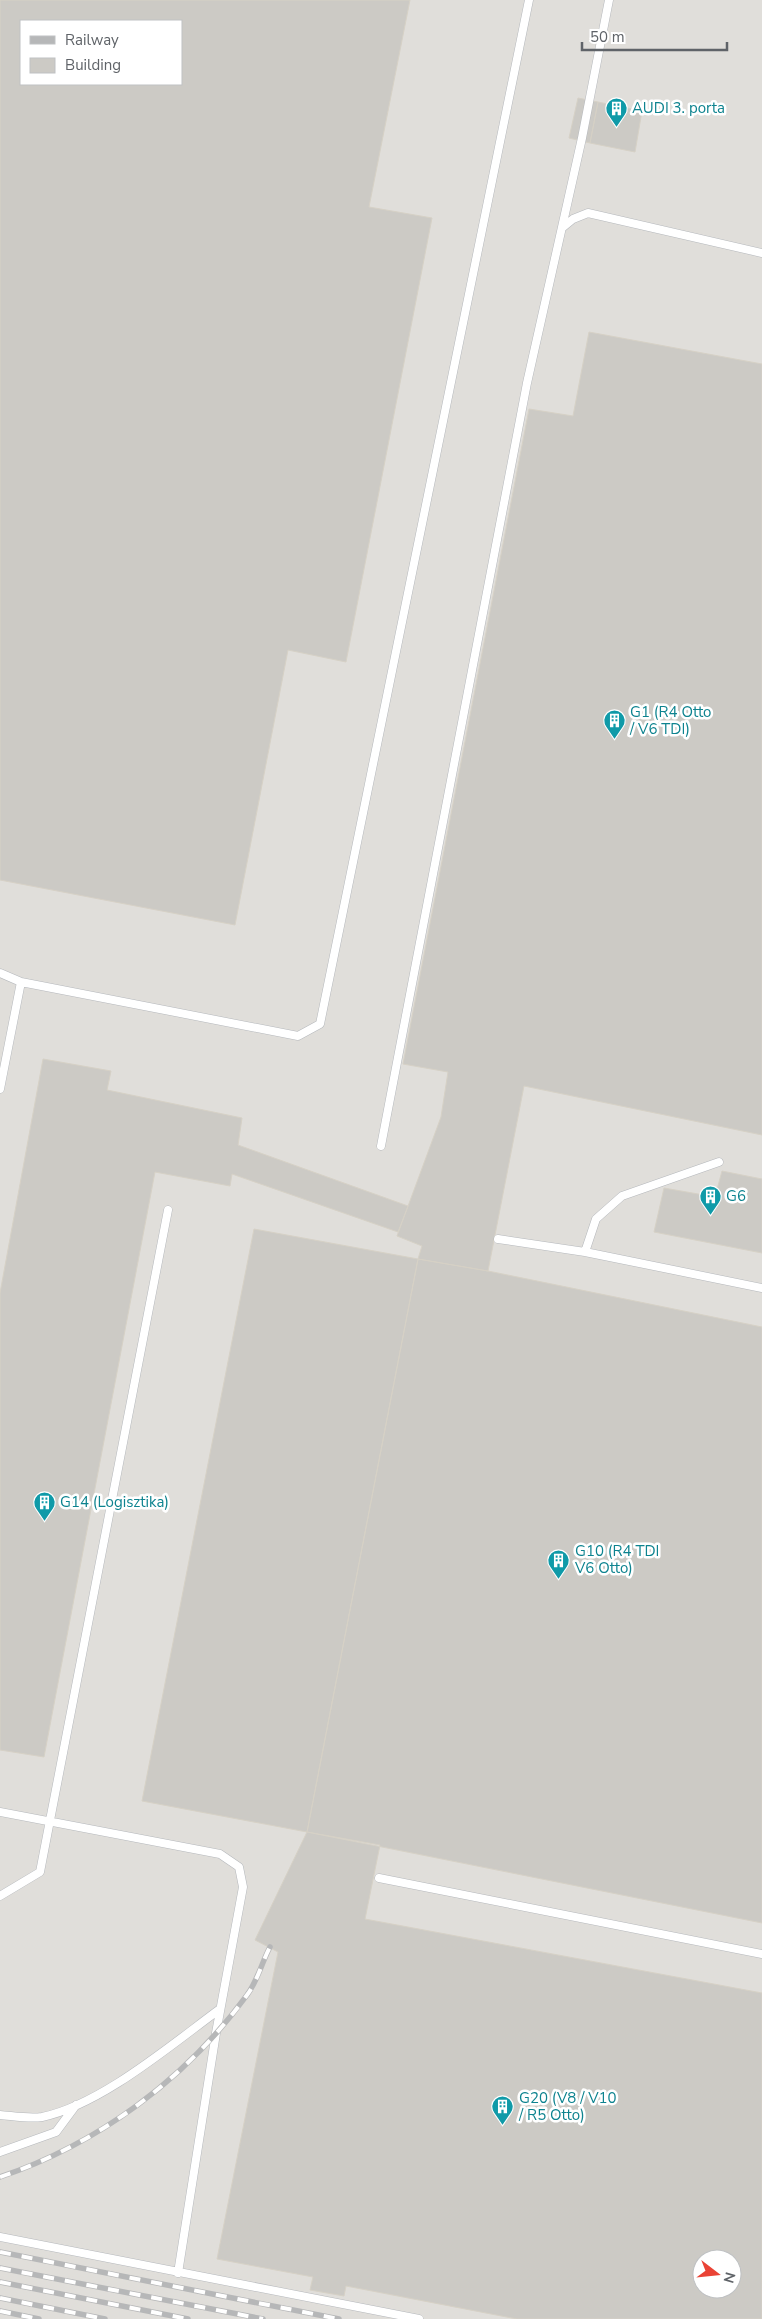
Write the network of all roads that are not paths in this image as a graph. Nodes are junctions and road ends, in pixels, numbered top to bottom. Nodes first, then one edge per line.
1 (528, 0) edge
2 (609, 0) edge
3 (562, 228) junction
4 (762, 253) edge
5 (0, 973) edge
6 (21, 982) junction
7 (0, 1088) edge
8 (381, 1146) dead end
9 (718, 1162) dead end
10 (168, 1210) dead end
11 (498, 1239) dead end
12 (585, 1252) junction
13 (762, 1288) edge
14 (0, 1812) edge
15 (51, 1822) junction
16 (379, 1878) dead end
17 (0, 1896) edge
18 (762, 1954) edge
19 (220, 2009) junction
20 (77, 2105) junction
21 (0, 2116) edge
22 (0, 2152) edge
23 (0, 2236) edge
24 (178, 2273) junction
25 (419, 2319) edge

1 - 6 lane
2 - 3 lane
3 - 4 lane
3 - 8 lane
5 - 6 lane
6 - 7 lane
9 - 12 lane
10 - 15 lane
11 - 12 lane
12 - 13 lane
14 - 15 lane
15 - 17 lane
15 - 19 lane
16 - 18 lane
19 - 20 lane
19 - 24 lane
20 - 21 lane
20 - 22 lane
23 - 24 lane
24 - 25 lane

